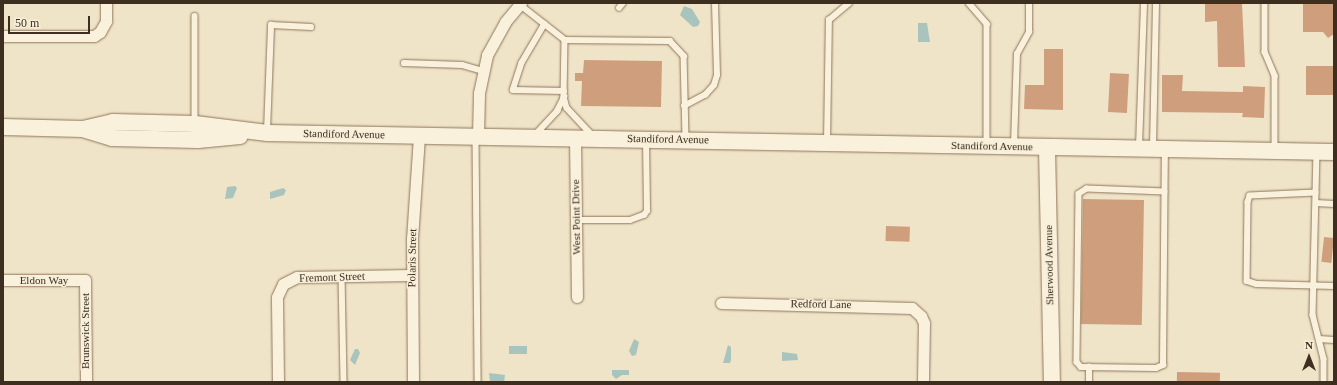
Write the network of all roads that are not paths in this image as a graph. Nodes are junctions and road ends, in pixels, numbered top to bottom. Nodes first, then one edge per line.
1 (106, 3) edge
2 (623, 3) edge
3 (715, 3) edge
4 (849, 3) edge
5 (969, 3) edge
6 (1029, 3) edge
7 (1144, 3) edge
8 (1156, 3) edge
9 (1265, 3) edge
10 (520, 4) edge
11 (619, 8) dead end
12 (194, 16) dead end
13 (545, 24) junction
14 (311, 27) dead end
15 (3, 36) edge
16 (565, 40) junction
17 (404, 64) dead end
18 (483, 70) junction
19 (564, 94) junction
20 (684, 106) junction
21 (195, 124) junction
22 (3, 127) edge
23 (83, 130) junction
24 (268, 133) junction
25 (419, 135) junction
26 (477, 135) junction
27 (533, 136) junction
28 (574, 137) junction
29 (594, 138) junction
30 (646, 139) junction
31 (686, 140) junction
32 (827, 143) junction
33 (987, 146) junction
34 (1014, 147) junction
35 (1047, 148) junction
36 (1152, 149) junction
37 (1276, 151) junction
38 (1317, 152) junction
39 (1334, 152) edge
40 (1165, 192) junction
41 (1316, 193) junction
42 (1316, 203) junction
43 (1334, 204) edge
44 (576, 220) junction
45 (411, 275) junction
46 (342, 276) junction
47 (3, 280) edge
48 (85, 280) joint
49 (1314, 286) junction
50 (1334, 286) edge
51 (577, 297) dead end
52 (721, 303) dead end
53 (1319, 339) junction
54 (1334, 340) edge
55 (1090, 367) junction
56 (86, 382) edge
57 (278, 382) edge
58 (344, 382) edge
59 (413, 382) edge
60 (478, 382) edge
61 (923, 382) edge
62 (1052, 382) edge
63 (1089, 382) edge
64 (1324, 382) edge

1 - 15 street
2 - 11 lane
3 - 20 lane
4 - 32 lane
5 - 33 lane
6 - 34 lane
7 - 36 lane
8 - 36 lane
9 - 37 lane
10 - 13 lane
10 - 18 street
12 - 21 lane
13 - 16 lane
13 - 19 lane
14 - 24 lane
16 - 19 lane
16 - 20 lane
17 - 18 lane
18 - 26 street
19 - 27 lane
19 - 29 lane
20 - 31 lane
21 - 23 main road, Standiford Avenue
21 - 24 main road, Standiford Avenue
22 - 23 main road, Standiford Avenue
23 - 24 main road
24 - 25 main road, Standiford Avenue
25 - 26 main road, Standiford Avenue
25 - 45 street, Polaris Street
26 - 27 main road, Standiford Avenue
26 - 60 lane
27 - 28 main road, Standiford Avenue
28 - 29 main road, Standiford Avenue
28 - 44 street, West Point Drive
29 - 30 main road, Standiford Avenue
30 - 31 main road, Standiford Avenue
30 - 44 lane
31 - 32 main road, Standiford Avenue
32 - 33 main road, Standiford Avenue
33 - 34 main road, Standiford Avenue
34 - 35 main road, Standiford Avenue
35 - 36 main road, Standiford Avenue
35 - 62 main road, Sherwood Avenue
36 - 37 main road, Standiford Avenue
36 - 40 lane
37 - 38 main road, Standiford Avenue
38 - 39 main road, Standiford Avenue
38 - 41 lane
40 - 55 lane
40 - 55 lane
41 - 42 lane
41 - 49 lane
42 - 43 lane
42 - 49 lane
44 - 51 street, West Point Drive
45 - 46 street, Fremont Street
45 - 59 street, Polaris Street
46 - 57 street, Fremont Street
46 - 58 lane
47 - 48 street, Eldon Way
48 - 56 street, Brunswick Street
49 - 50 lane
49 - 53 lane
52 - 61 street, Redford Lane
53 - 54 lane
53 - 64 lane
55 - 63 lane

